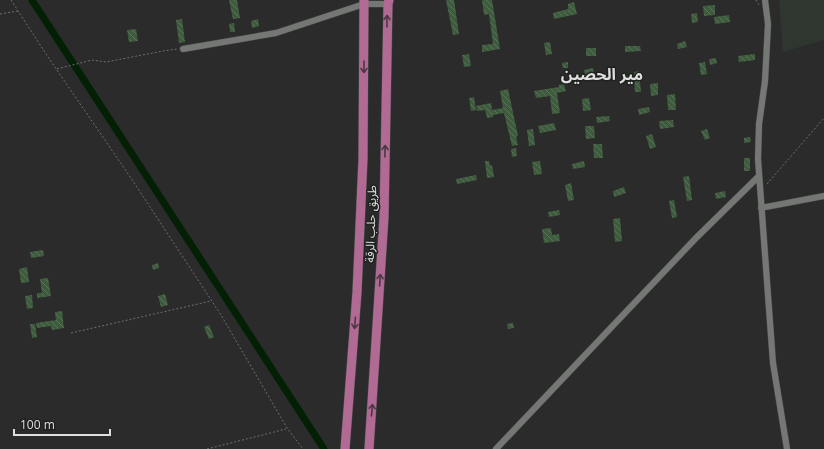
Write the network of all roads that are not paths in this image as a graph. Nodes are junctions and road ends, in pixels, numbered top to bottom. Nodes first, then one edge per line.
1 (765, 0) edge
2 (364, 2) edge
3 (388, 2) edge
4 (183, 49) road end
5 (759, 176) junction
6 (824, 196) edge
7 (761, 208) junction
8 (345, 449) edge
9 (369, 449) edge
10 (496, 449) edge
11 (787, 449) edge

1 - 5 street
2 - 3 street
2 - 4 street
2 -> 8 highway, طريق حلب الرقة
9 -> 3 highway, طريق حلب الرقة
5 - 7 street
5 - 10 street
6 - 7 street
7 - 11 street

